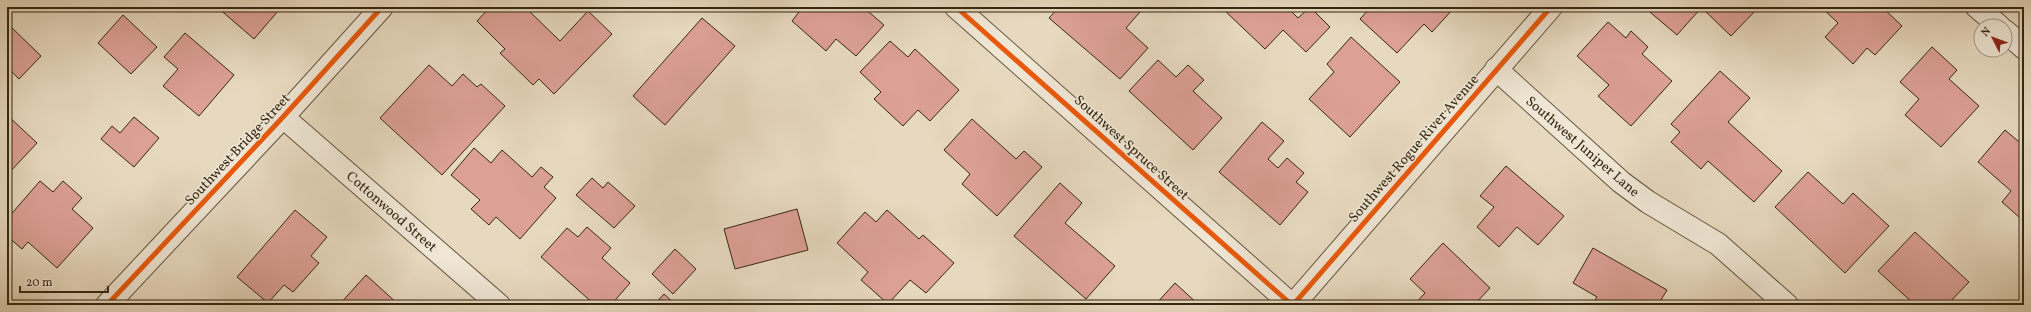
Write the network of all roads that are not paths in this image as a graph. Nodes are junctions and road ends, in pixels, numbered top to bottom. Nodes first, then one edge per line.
1 (382, 7) edge
2 (956, 7) edge
3 (1551, 7) edge
4 (1977, 7) edge
5 (1990, 18) edge
6 (2013, 38) edge
7 (2024, 48) edge
8 (1496, 69) junction
9 (283, 117) junction
10 (107, 305) edge
11 (500, 305) edge
12 (1293, 305) edge
13 (1787, 305) edge

1 - 9 street, Southwest Bridge Street
2 - 12 street, Southwest Spruce Street
3 - 8 street, Southwest Rogue River Avenue
4 - 5 street
6 - 7 street
8 - 12 street, Southwest Rogue River Avenue
8 - 13 street, Southwest Juniper Lane
9 - 10 street, Southwest Bridge Street
9 - 11 street, Cottonwood Street

